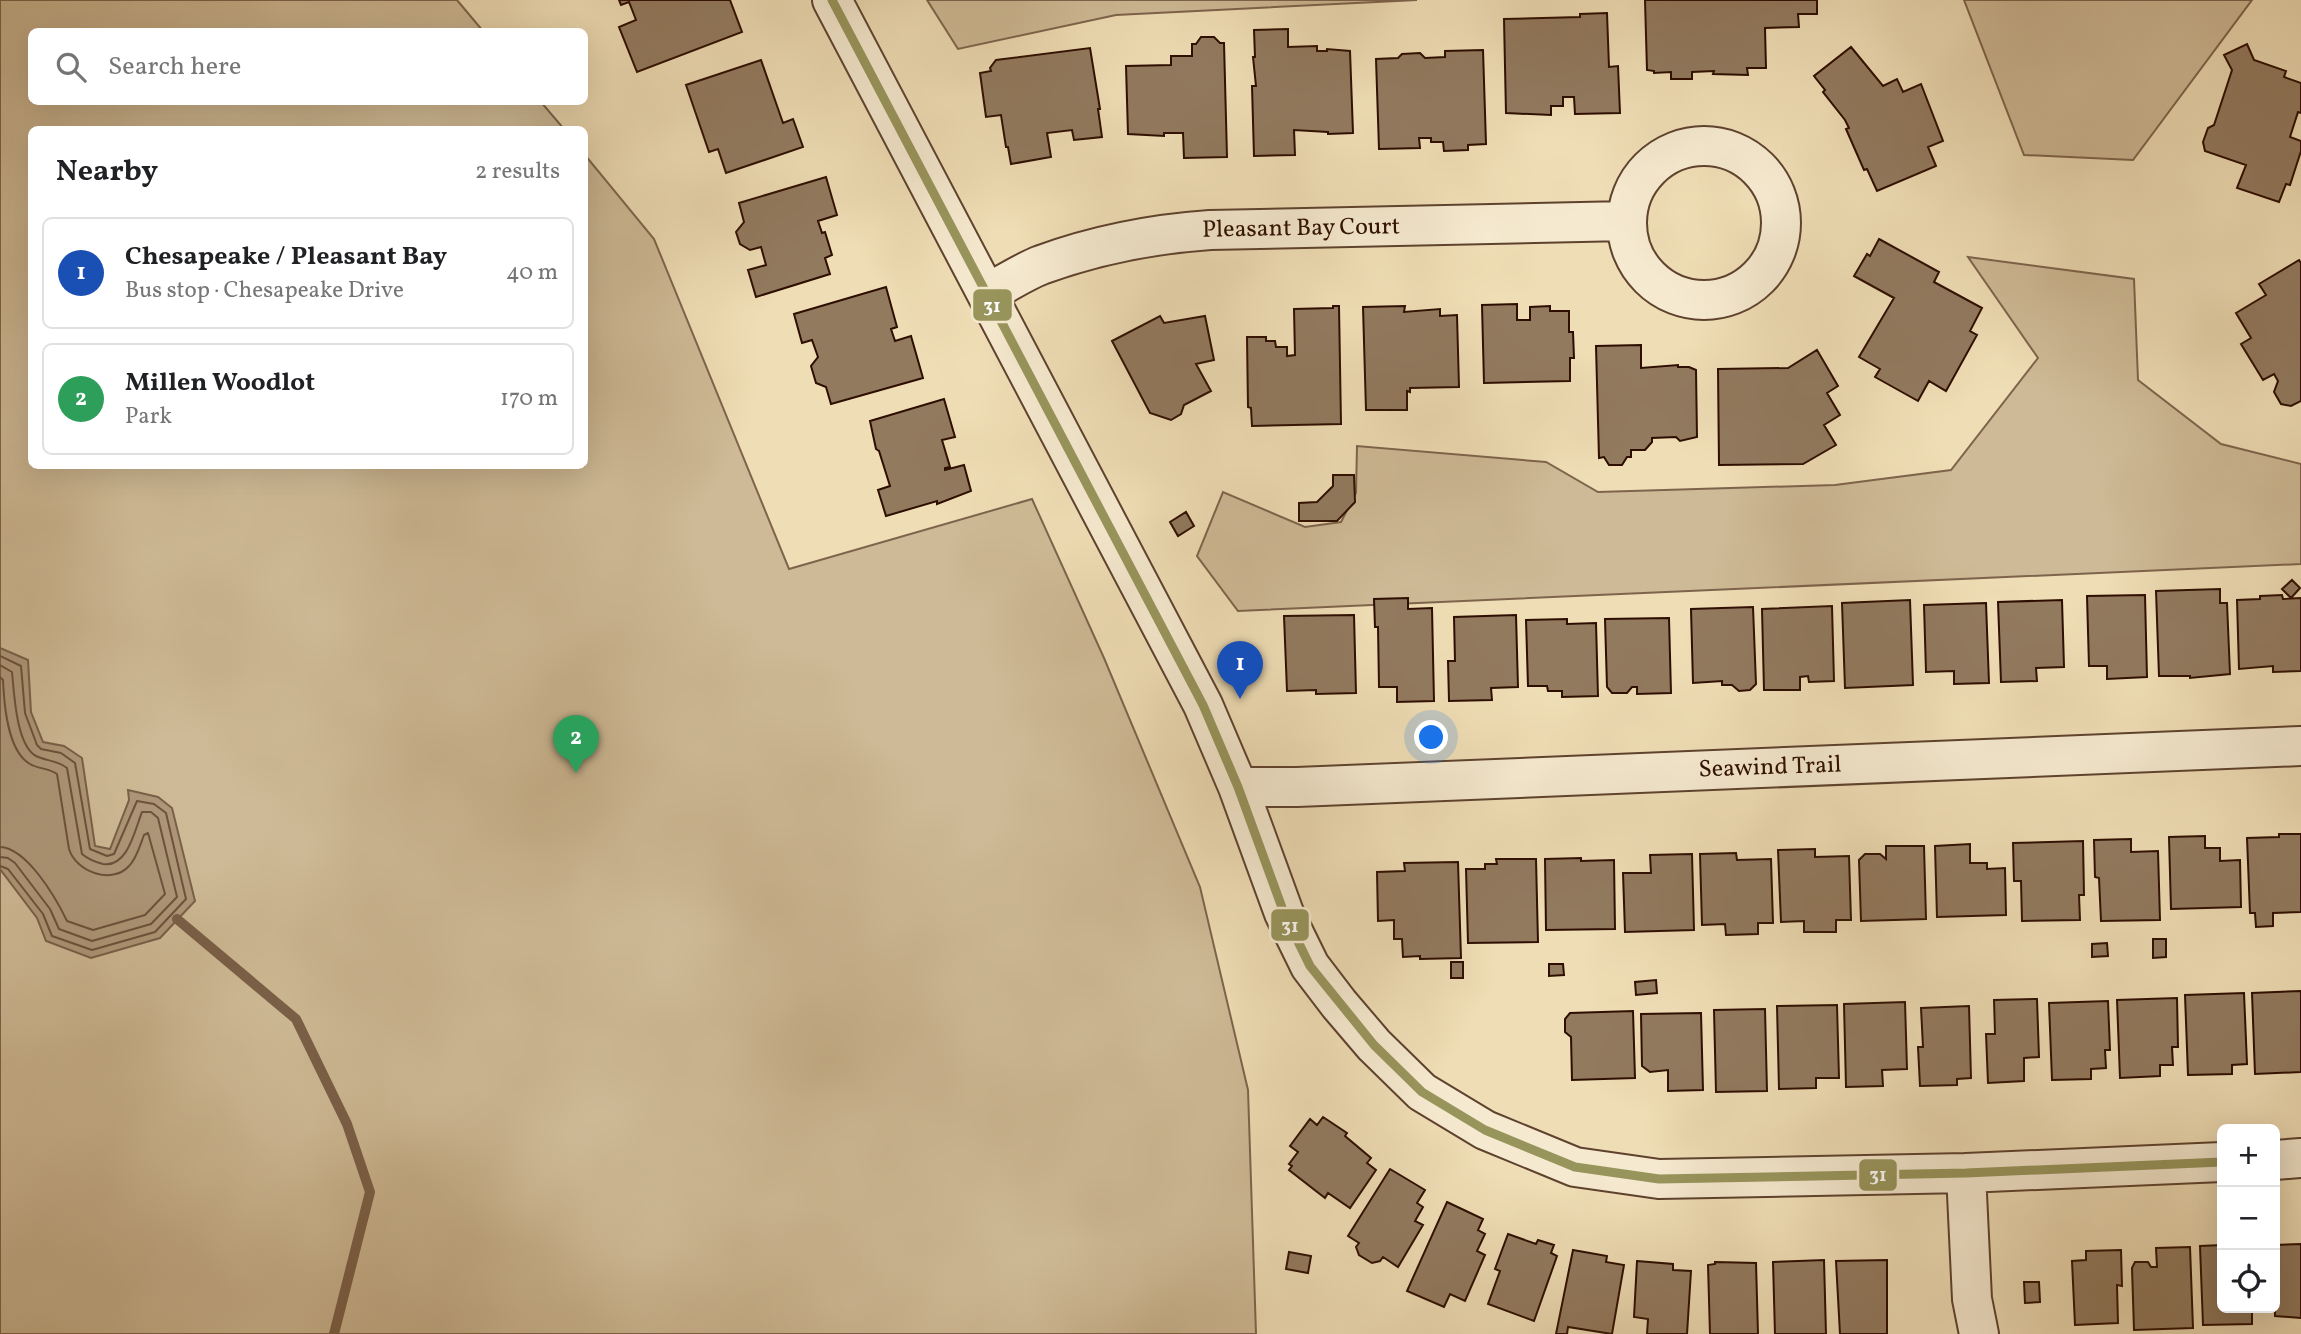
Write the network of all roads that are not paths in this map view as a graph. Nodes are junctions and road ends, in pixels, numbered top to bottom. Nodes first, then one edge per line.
1 (832, 0) edge
2 (1626, 221) junction
3 (988, 293) junction
4 (2301, 746) edge
5 (1238, 787) junction
6 (2301, 1158) edge
7 (2280, 1160) edge
8 (2217, 1162) edge
9 (1966, 1173) junction
10 (1979, 1334) edge

1 - 3 street
2 - 2 street
2 - 3 street, Pleasant Bay Court
3 - 5 street
4 - 5 street, Seawind Trail
5 - 9 street
6 - 7 street
8 - 9 street
9 - 10 street

